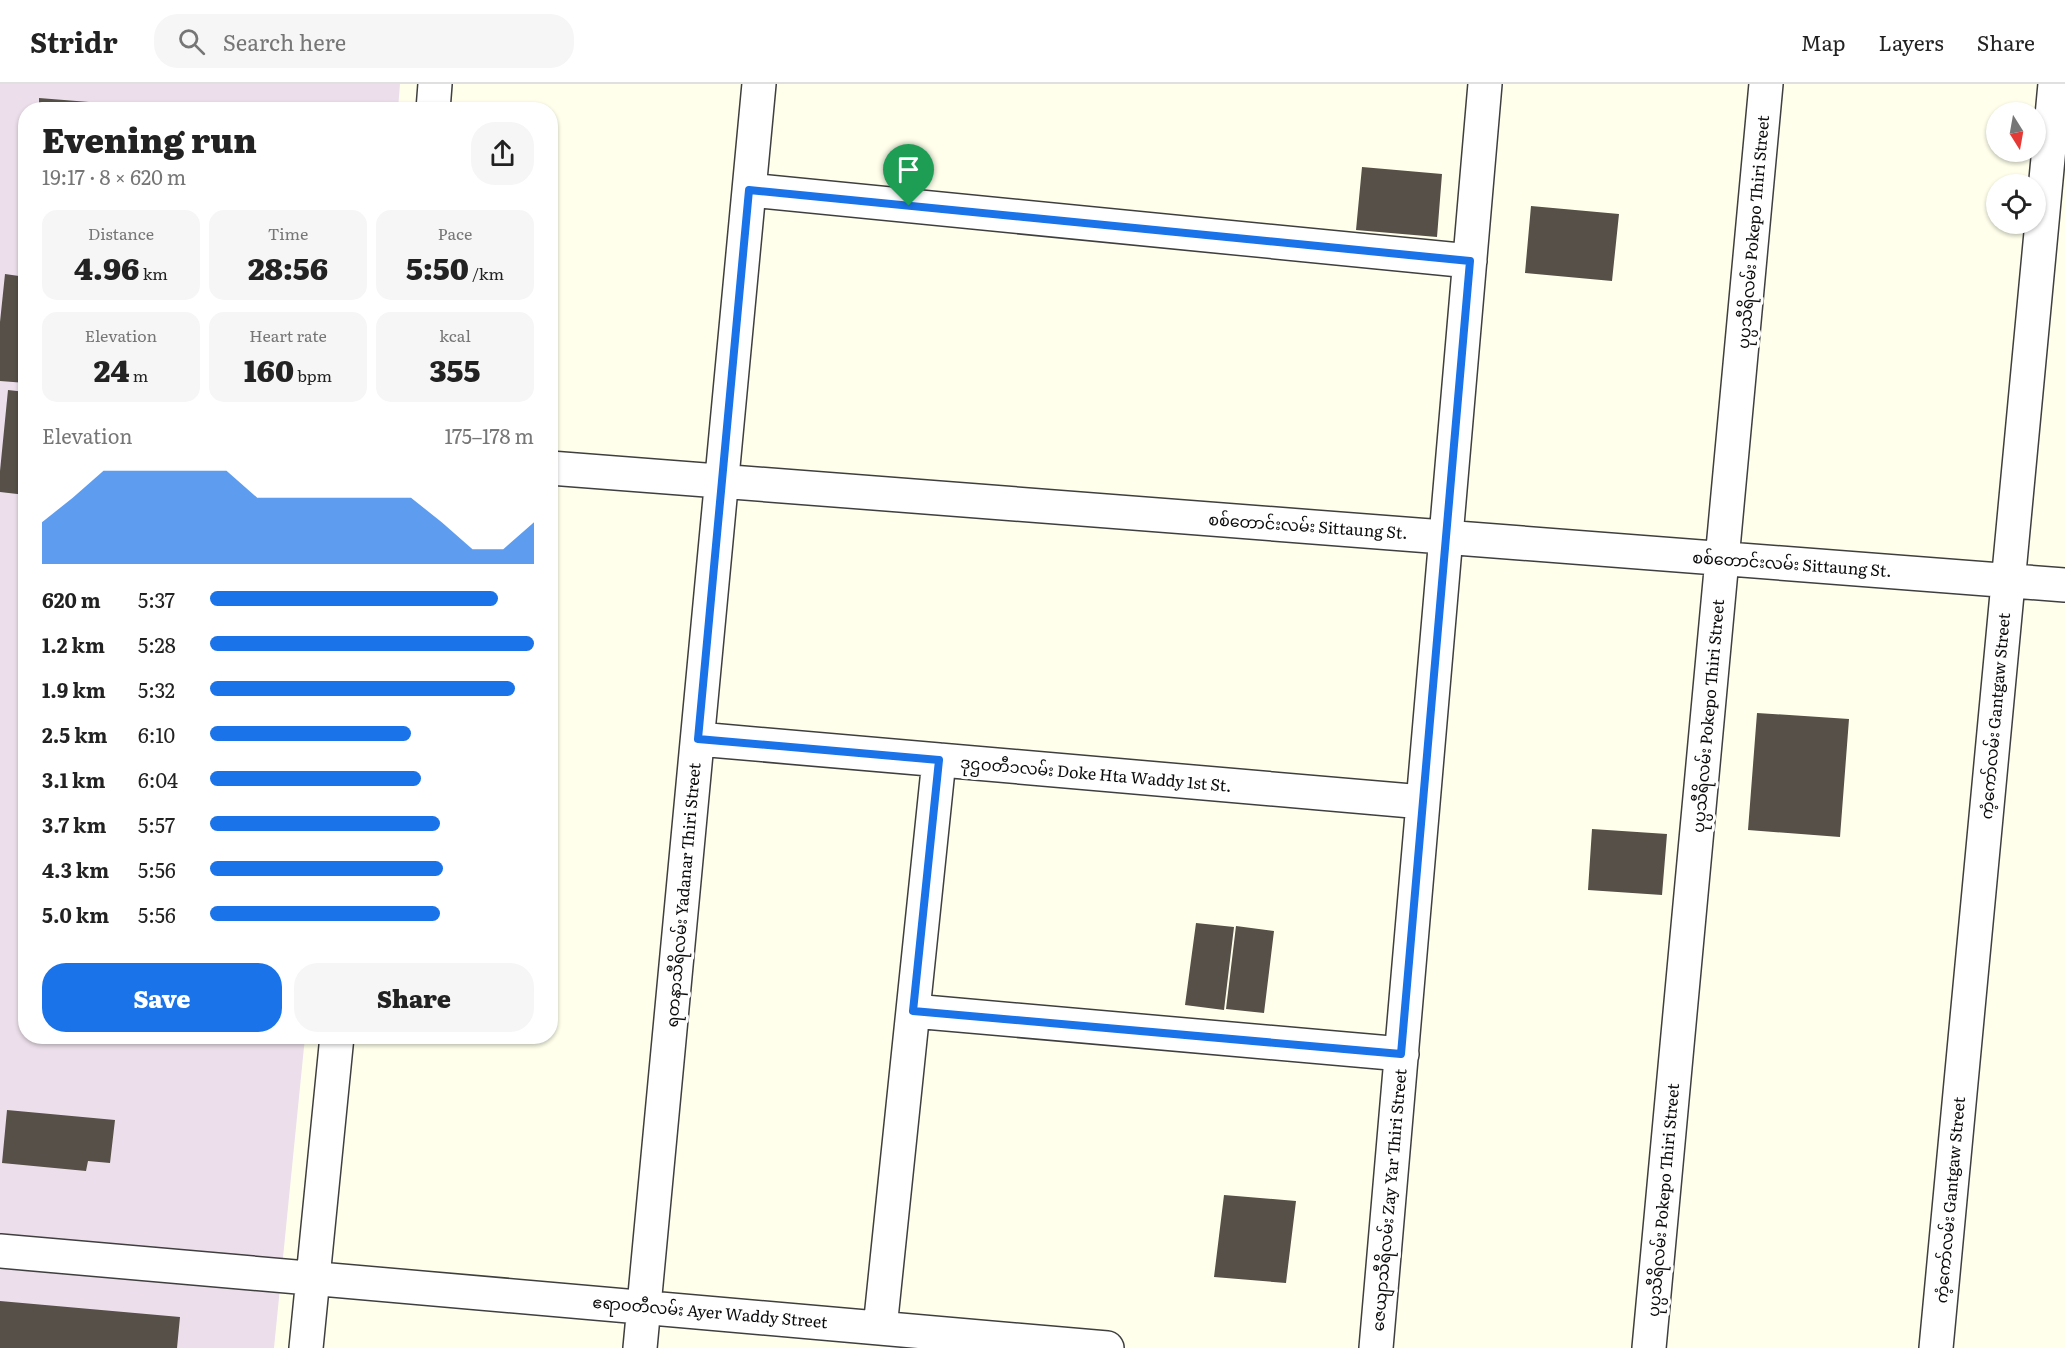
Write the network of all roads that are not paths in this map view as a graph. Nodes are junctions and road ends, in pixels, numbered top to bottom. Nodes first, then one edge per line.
1 (435, 84) edge
2 (759, 84) edge
3 (1485, 84) edge
4 (1766, 84) edge
5 (2055, 84) edge
6 (434, 102) edge
7 (749, 190) junction
8 (1470, 261) junction
9 (558, 469) edge
10 (722, 481) junction
11 (1446, 537) junction
12 (1722, 558) junction
13 (2008, 581) junction
14 (2065, 585) edge
15 (698, 739) junction
16 (939, 760) junction
17 (1423, 802) junction
18 (913, 1011) junction
19 (336, 1044) edge
20 (1401, 1054) junction
21 (0, 1251) edge
22 (312, 1277) junction
23 (644, 1307) junction
24 (880, 1328) junction
25 (306, 1348) edge
26 (640, 1348) edge
27 (1107, 1348) edge
28 (1376, 1348) edge
29 (1649, 1348) edge
30 (1936, 1348) edge

1 - 6 street
2 - 7 street, ရတနာသီရိလမ်း Yadanar Thiri Street
3 - 8 street, ဇေယျာသီရိလမ်း Zay Yar Thiri Street
4 - 12 street, ပုပ္ပသီရိလမ်း Pokepo Thiri Street
5 - 13 street, ကံ့ကော်လမ်း Gantgaw Street
7 - 8 street
7 - 10 street, ရတနာသီရိလမ်း Yadanar Thiri Street
8 - 11 street, ဇေယျာသီရိလမ်း Zay Yar Thiri Street
9 - 10 street, စစ်တောင်းလမ်း Sittaung St.
10 - 11 street, စစ်တောင်းလမ်း Sittaung St.
10 - 15 street, ရတနာသီရိလမ်း Yadanar Thiri Street
11 - 12 street, စစ်တောင်းလမ်း Sittaung St.
11 - 17 street, ဇေယျာသီရိလမ်း Zay Yar Thiri Street
12 - 13 street, စစ်တောင်းလမ်း Sittaung St.
12 - 29 street, ပုပ္ပသီရိလမ်း Pokepo Thiri Street
13 - 14 street, စစ်တောင်းလမ်း Sittaung St.
13 - 30 street, ကံ့ကော်လမ်း Gantgaw Street
15 - 16 street, ဒုဌဝတီ၁လမ်း Doke Hta Waddy 1st St.
15 - 23 street, ရတနာသီရိလမ်း Yadanar Thiri Street
16 - 17 street, ဒုဌဝတီ၁လမ်း Doke Hta Waddy 1st St.
16 - 18 street
17 - 20 street, ဇေယျာသီရိလမ်း Zay Yar Thiri Street
18 - 20 street
18 - 24 street
19 - 22 street
20 - 28 street, ဇေယျာသီရိလမ်း Zay Yar Thiri Street
21 - 22 street, ဧရာဝတီလမ်း Ayer Waddy Street
22 - 23 street, ဧရာဝတီလမ်း Ayer Waddy Street
22 - 25 street
23 - 24 street, ဧရာဝတီလမ်း Ayer Waddy Street
23 - 26 street, ရတနာသီရိလမ်း Yadanar Thiri Street
24 - 27 street, ဧရာဝတီလမ်း Ayer Waddy Street

